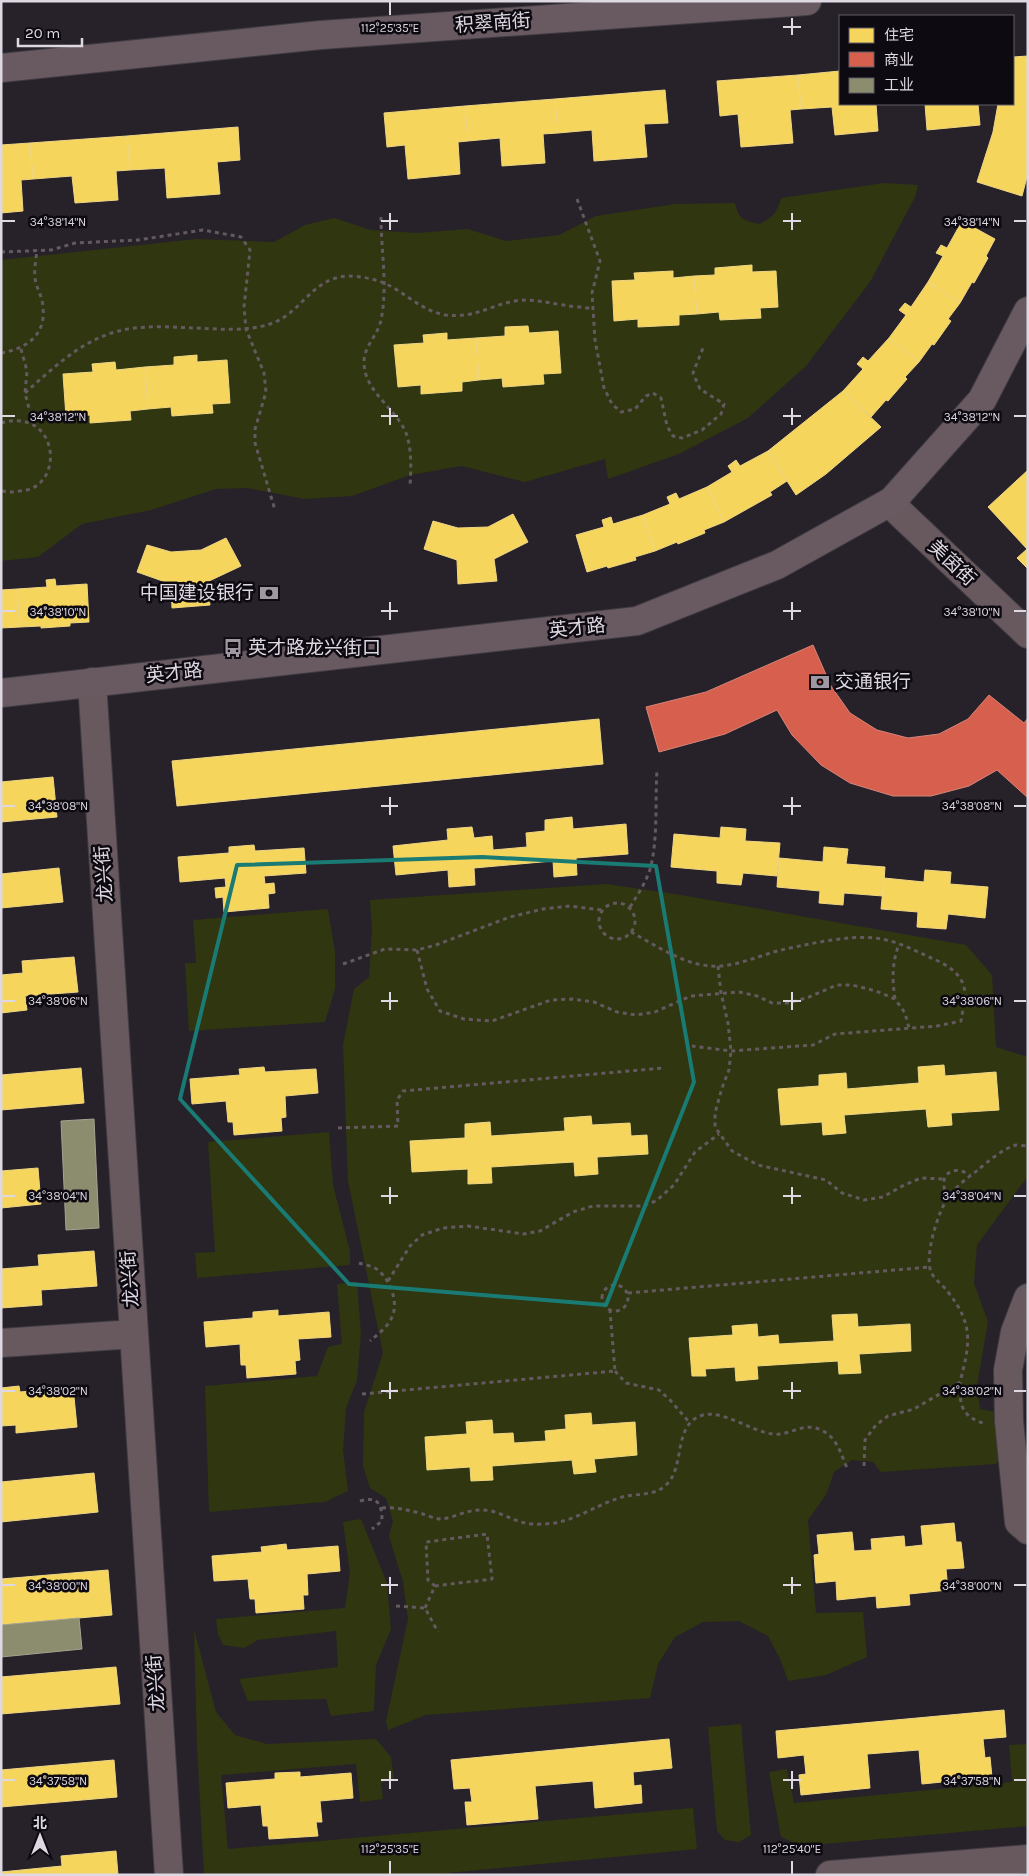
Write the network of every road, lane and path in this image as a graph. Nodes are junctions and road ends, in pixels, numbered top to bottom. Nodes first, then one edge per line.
1 (807, 1) edge
2 (1, 68) edge
3 (577, 199) dead end
4 (380, 217) dead end
5 (37, 250) junction
6 (1, 252) edge
7 (385, 283) junction
8 (594, 308) junction
9 (1028, 311) edge
10 (246, 329) junction
11 (1028, 342) edge
12 (20, 348) junction
13 (703, 348) dead end
14 (1, 353) edge
15 (25, 393) junction
16 (1, 423) edge
17 (33, 424) junction
18 (410, 486) dead end
19 (1, 490) edge
20 (275, 510) dead end
21 (899, 512) junction
22 (1028, 634) edge
23 (92, 689) junction
24 (1, 693) edge
25 (1, 707) edge
26 (656, 770) dead end
27 (630, 907) junction
28 (602, 910) junction
29 (631, 932) junction
30 (900, 944) junction
31 (417, 950) junction
32 (343, 964) dead end
33 (718, 966) junction
34 (721, 993) junction
35 (895, 1000) junction
36 (909, 1028) junction
37 (692, 1046) dead end
38 (731, 1051) junction
39 (663, 1068) dead end
40 (338, 1128) dead end
41 (719, 1134) junction
42 (1028, 1146) edge
43 (970, 1175) junction
44 (944, 1179) junction
45 (948, 1197) junction
46 (359, 1263) dead end
47 (930, 1267) junction
48 (388, 1281) junction
49 (628, 1293) junction
50 (1028, 1298) edge
51 (610, 1311) junction
52 (134, 1334) junction
53 (370, 1341) dead end
54 (1, 1343) edge
55 (615, 1371) junction
56 (960, 1382) junction
57 (362, 1394) dead end
58 (1009, 1421) junction
59 (690, 1424) junction
60 (864, 1466) dead end
61 (847, 1468) dead end
62 (360, 1501) dead end
63 (382, 1508) junction
64 (372, 1529) dead end
65 (1028, 1530) edge
66 (435, 1586) junction
67 (396, 1606) dead end
68 (425, 1608) junction
69 (438, 1632) dead end
70 (1028, 1859) edge
71 (169, 1875) edge
72 (830, 1875) edge

1 - 2 main road, 积翠南街
3 - 8 path
4 - 7 path
5 - 6 path
5 - 10 path
5 - 12 path
7 - 8 path
7 - 10 path
7 - 18 path
8 - 13 path
9 - 23 main road, 英才路
10 - 15 path
10 - 20 path
11 - 21 main road, 英才路
12 - 14 path
12 - 15 path
15 - 17 path
16 - 17 path
17 - 19 path
21 - 22 street, 美茵街
21 - 23 main road, 英才路
23 - 24 main road, 英才路
23 - 25 main road, 英才路
23 - 52 street, 龙兴街
26 - 27 path
27 - 28 path
27 - 29 path
28 - 29 path
28 - 31 path
29 - 33 path
30 - 33 path
30 - 35 path
30 - 36 path
31 - 32 path
31 - 34 path
33 - 34 path
34 - 35 path
34 - 38 path
35 - 36 path
36 - 38 path
37 - 38 path
38 - 41 path
39 - 40 path
41 - 44 path
41 - 48 path
42 - 43 path
43 - 44 path
43 - 45 path
44 - 45 path
45 - 47 path
46 - 48 path
47 - 49 path
47 - 56 path
48 - 53 path
49 - 51 path
49 - 51 path
50 - 58 street
51 - 55 path
52 - 54 street
52 - 71 street, 龙兴街
55 - 57 path
55 - 59 path
56 - 58 path
56 - 60 path
58 - 65 street
59 - 61 path
59 - 63 path
62 - 63 path
63 - 64 path
66 - 66 path
66 - 68 path
67 - 68 path
68 - 69 path
70 - 72 street

